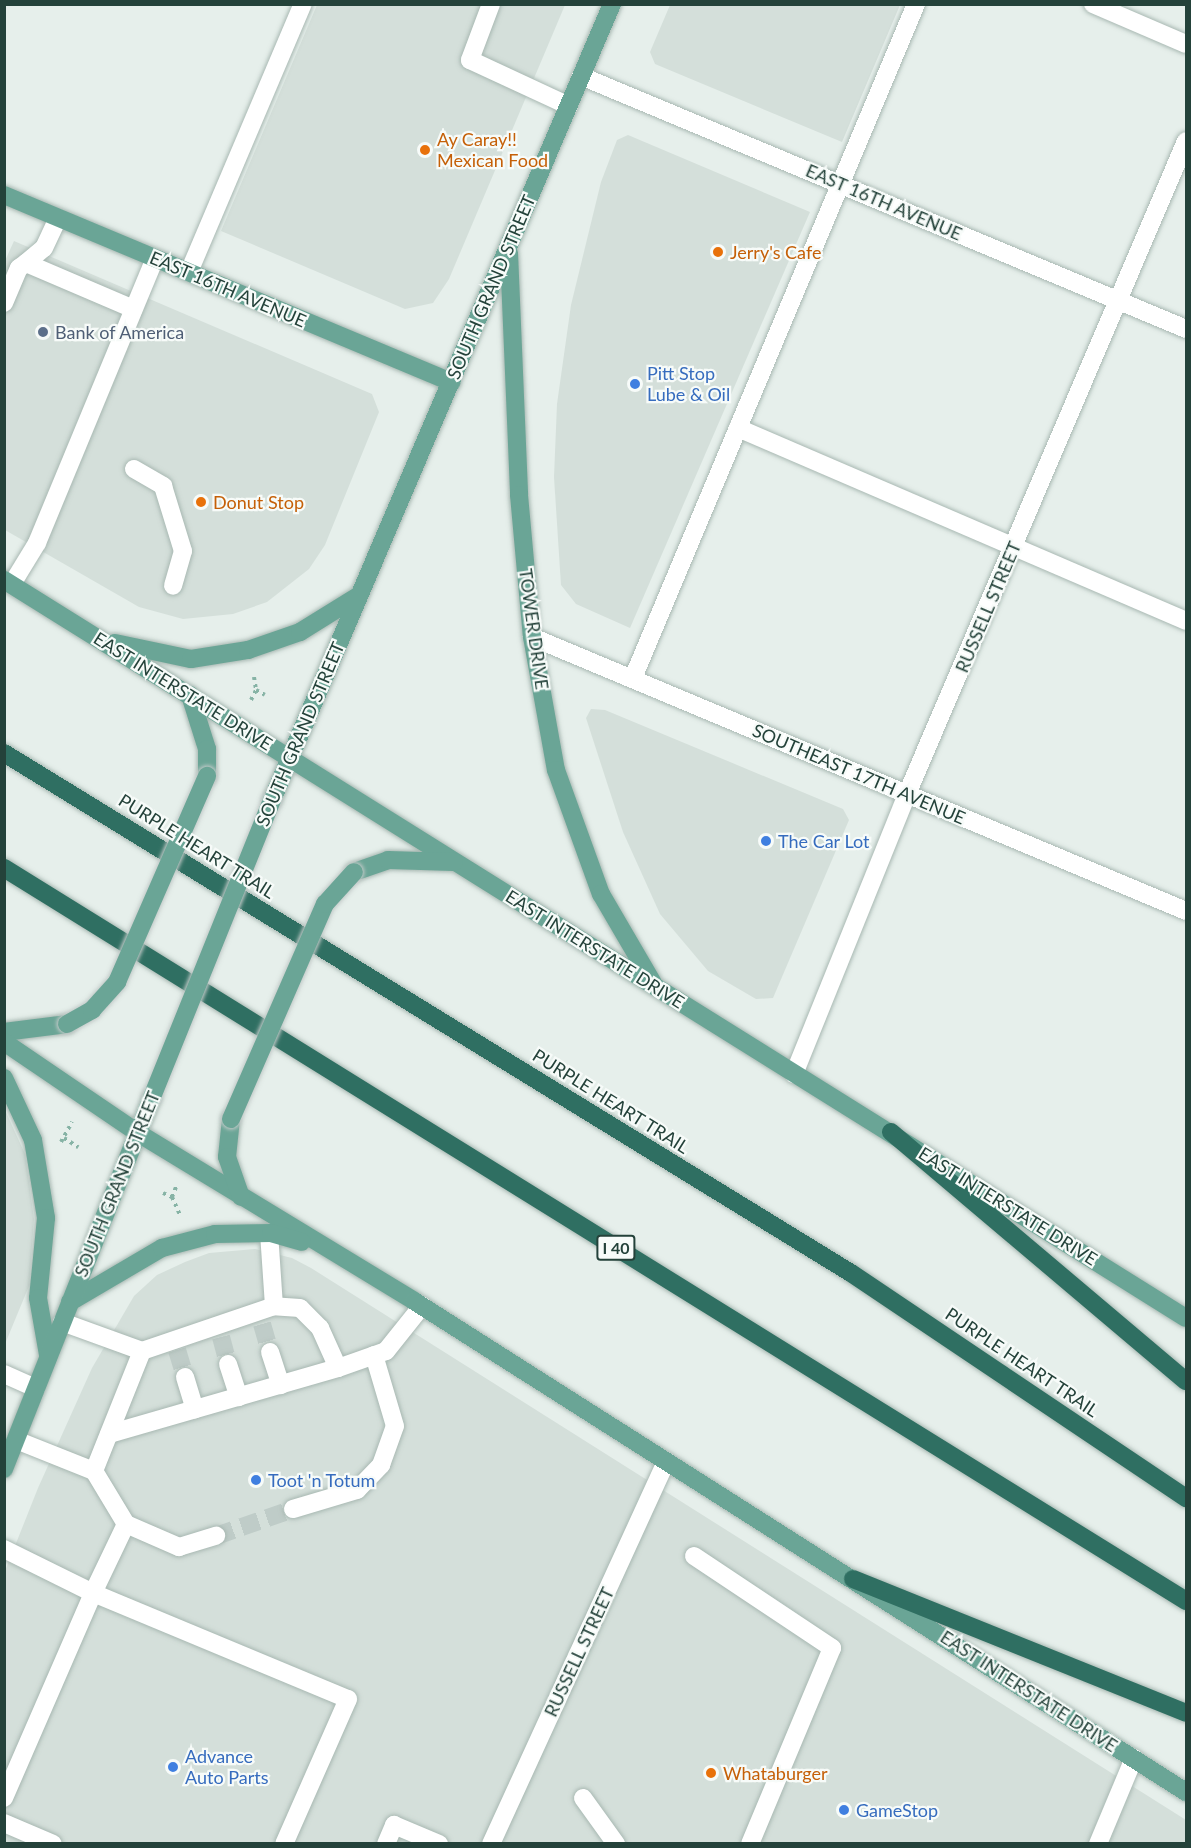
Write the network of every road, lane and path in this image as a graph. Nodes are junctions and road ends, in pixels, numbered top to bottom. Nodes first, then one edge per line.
1 (303, 4) edge
2 (491, 4) edge
3 (612, 4) edge
4 (916, 4) edge
5 (1093, 4) edge
6 (1186, 44) edge
7 (581, 76) junction
8 (569, 106) junction
9 (1186, 141) edge
10 (840, 184) junction
11 (4, 195) edge
12 (58, 218) junction
13 (508, 248) junction
14 (155, 258) junction
15 (26, 263) junction
16 (189, 272) junction
17 (1120, 300) junction
18 (4, 303) edge
19 (134, 309) junction
20 (1186, 329) edge
21 (451, 382) junction
22 (738, 428) junction
23 (134, 469) dead end
24 (1014, 547) junction
25 (8, 582) edge
26 (173, 586) dead end
27 (358, 596) junction
28 (1186, 621) edge
29 (532, 637) junction
30 (100, 639) junction
31 (253, 670) dead end
32 (633, 678) junction
33 (256, 690) junction
34 (190, 695) junction
35 (265, 695) dead end
36 (251, 700) dead end
37 (4, 753) edge
38 (291, 758) junction
39 (908, 794) junction
40 (456, 862) junction
41 (4, 868) edge
42 (1186, 911) edge
43 (656, 987) junction
44 (4, 1032) edge
45 (4, 1042) edge
46 (794, 1074) junction
47 (4, 1078) edge
48 (74, 1118) dead end
49 (891, 1132) junction
50 (138, 1133) junction
51 (64, 1138) junction
52 (78, 1148) dead end
53 (56, 1151) dead end
54 (176, 1187) dead end
55 (164, 1193) dead end
56 (172, 1197) junction
57 (241, 1197) junction
58 (181, 1218) dead end
59 (269, 1233) junction
60 (325, 1248) junction
61 (70, 1302) junction
62 (422, 1306) junction
63 (265, 1314) junction
64 (1186, 1318) edge
65 (62, 1322) junction
66 (142, 1351) junction
67 (270, 1352) tunnel mouth
68 (48, 1355) junction
69 (374, 1355) junction
70 (228, 1364) tunnel mouth
71 (338, 1368) junction
72 (4, 1374) edge
73 (185, 1377) tunnel mouth
74 (1186, 1381) edge
75 (281, 1385) junction
76 (36, 1388) junction
77 (239, 1397) junction
78 (195, 1409) junction
79 (109, 1434) junction
80 (16, 1440) junction
81 (666, 1461) junction
82 (4, 1469) edge
83 (94, 1471) junction
84 (1186, 1498) edge
85 (293, 1509) tunnel mouth
86 (126, 1524) junction
87 (216, 1536) tunnel mouth
88 (4, 1549) edge
89 (694, 1556) dead end
90 (853, 1579) junction
91 (93, 1593) junction
92 (1186, 1601) edge
93 (1186, 1713) edge
94 (1134, 1758) junction
95 (1186, 1792) edge
96 (5, 1796) edge
97 (583, 1798) dead end
98 (4, 1823) edge
99 (53, 1844) edge
100 (284, 1844) edge
101 (386, 1844) edge
102 (439, 1844) edge
103 (491, 1844) edge
104 (616, 1844) edge
105 (750, 1844) edge
106 (1098, 1844) edge

1 - 16 street
2 - 8 street
3 - 7 main road, SOUTH GRAND STREET
4 - 10 street
5 - 6 street
7 - 8 main road, SOUTH GRAND STREET
7 - 10 street, EAST 16TH AVENUE
8 - 13 main road, SOUTH GRAND STREET
9 - 17 street, RUSSELL STREET
10 - 17 street, EAST 16TH AVENUE
10 - 22 street
11 - 12 main road, EAST 16TH AVENUE
12 - 14 main road, EAST 16TH AVENUE
12 - 15 street
13 - 21 main road, SOUTH GRAND STREET
13 - 29 main road, TOWER DRIVE
14 - 16 main road, EAST 16TH AVENUE
14 - 19 street
15 - 18 street
15 - 19 street
16 - 21 main road, EAST 16TH AVENUE
17 - 20 street, EAST 16TH AVENUE
17 - 24 street, RUSSELL STREET
19 - 25 street
21 - 27 main road, SOUTH GRAND STREET
22 - 24 street
22 - 32 street
23 - 26 street
24 - 28 street
24 - 39 street, RUSSELL STREET
25 - 30 main road, EAST INTERSTATE DRIVE
27 - 30 main road
27 - 38 main road, SOUTH GRAND STREET
29 - 32 street, SOUTHEAST 17TH AVENUE
29 - 43 main road, TOWER DRIVE
30 - 34 main road, EAST INTERSTATE DRIVE
31 - 33 path
32 - 39 street, SOUTHEAST 17TH AVENUE
33 - 35 path
33 - 36 path
34 - 38 main road, EAST INTERSTATE DRIVE
34 - 44 main road, bridge
37 - 84 highway, PURPLE HEART TRAIL
38 - 40 main road, EAST INTERSTATE DRIVE
38 - 50 main road, SOUTH GRAND STREET, bridge
39 - 42 street, SOUTHEAST 17TH AVENUE
39 - 46 street, RUSSELL STREET
40 - 43 main road, EAST INTERSTATE DRIVE
40 - 57 main road, bridge
41 - 92 highway, I 40
43 - 46 main road, EAST INTERSTATE DRIVE
45 - 50 main road, EAST INTERSTATE DRIVE
46 - 49 main road, EAST INTERSTATE DRIVE
47 - 68 main road
48 - 51 path
49 - 64 main road, EAST INTERSTATE DRIVE
49 - 74 highway
50 - 57 main road, EAST INTERSTATE DRIVE
50 - 61 main road, SOUTH GRAND STREET
51 - 52 path
51 - 53 path
54 - 56 path
55 - 56 path
56 - 58 path
57 - 60 main road, EAST INTERSTATE DRIVE
59 - 60 main road
59 - 61 main road
59 - 63 street
60 - 62 main road, EAST INTERSTATE DRIVE
61 - 65 main road, SOUTH GRAND STREET
62 - 69 street
62 - 81 main road, EAST INTERSTATE DRIVE
63 - 66 street
63 - 71 street
65 - 66 street
65 - 68 main road, SOUTH GRAND STREET
66 - 79 street
67 - 75 street
68 - 76 main road, SOUTH GRAND STREET
69 - 71 street
69 - 85 street
70 - 77 street
71 - 75 street
72 - 76 street
73 - 78 street
75 - 77 street
76 - 80 main road, SOUTH GRAND STREET
77 - 78 street
78 - 79 street
79 - 83 street
80 - 82 main road, SOUTH GRAND STREET
80 - 83 street
81 - 90 main road, EAST INTERSTATE DRIVE
81 - 103 street, RUSSELL STREET
83 - 86 street
86 - 87 street
86 - 91 street
88 - 91 street
89 - 105 street
90 - 93 highway
90 - 94 main road, EAST INTERSTATE DRIVE
91 - 96 street
91 - 100 street
94 - 95 main road, EAST INTERSTATE DRIVE
94 - 106 street
97 - 104 street
98 - 99 street
101 - 102 street

